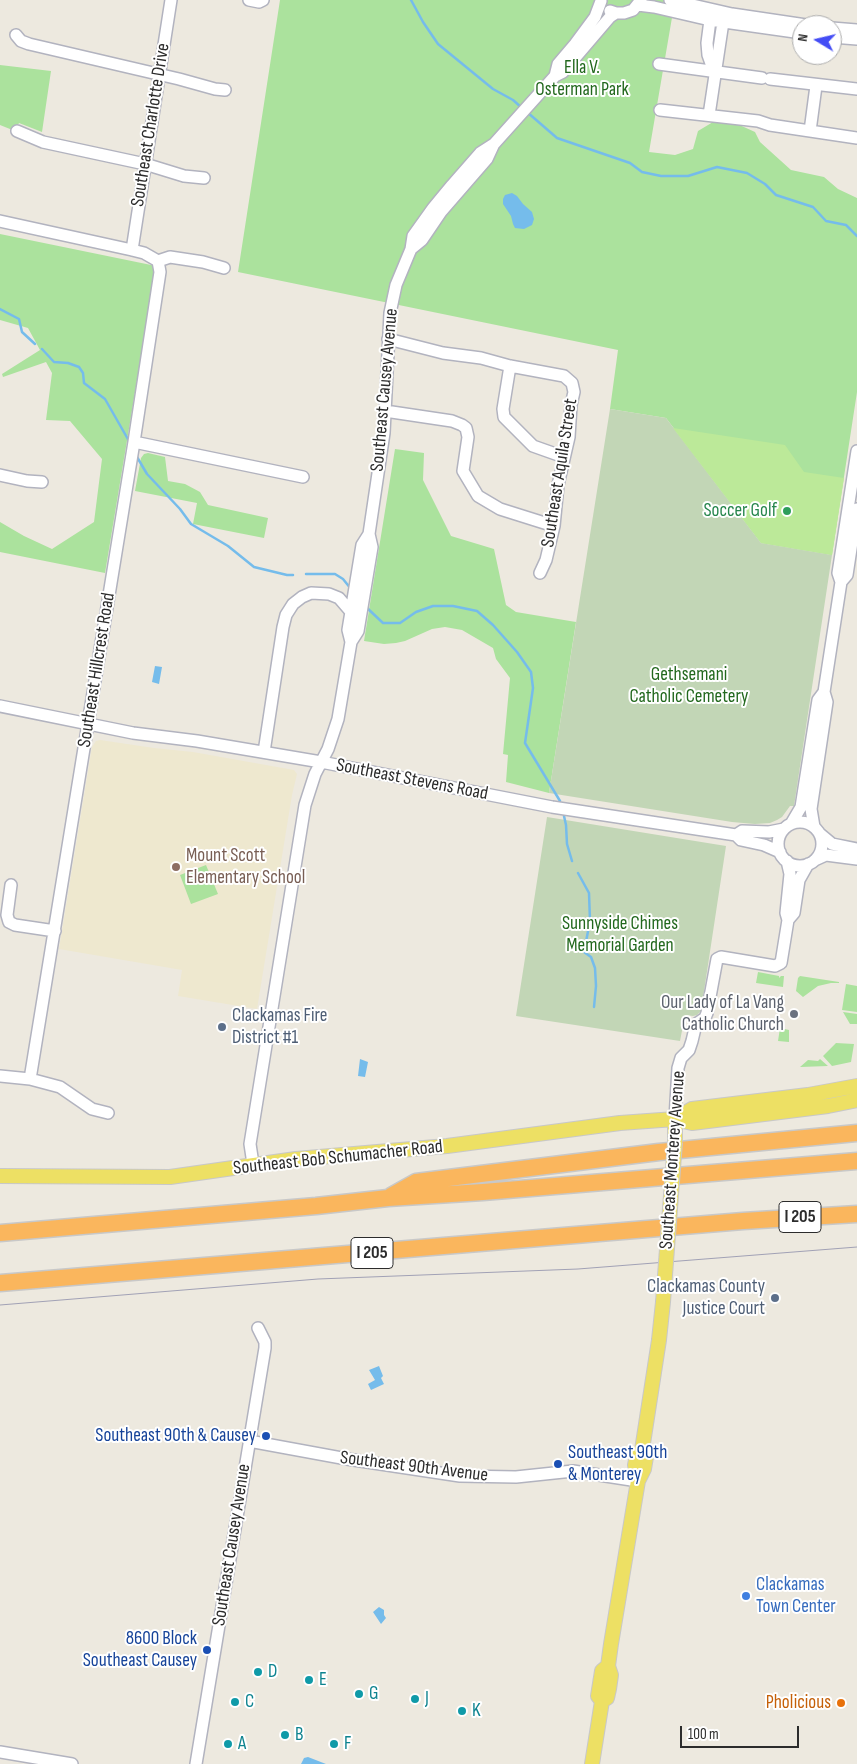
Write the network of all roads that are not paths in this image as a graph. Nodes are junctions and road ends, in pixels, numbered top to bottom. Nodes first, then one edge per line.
1 (171, 0) edge
2 (249, 0) edge
3 (262, 0) edge
4 (601, 0) edge
5 (670, 0) edge
6 (640, 3) edge
7 (616, 13) junction
8 (717, 13) edge
9 (792, 23) edge
10 (842, 29) edge
11 (857, 30) edge
12 (792, 31) edge
13 (16, 35) dead end
14 (842, 38) edge
15 (857, 39) edge
16 (659, 64) dead end
17 (714, 72) junction
18 (158, 74) junction
19 (555, 76) junction
20 (816, 86) junction
21 (857, 89) edge
22 (225, 90) dead end
23 (660, 110) dead end
24 (709, 114) junction
25 (810, 130) junction
26 (17, 131) dead end
27 (857, 138) edge
28 (145, 164) junction
29 (204, 178) dead end
30 (0, 221) edge
31 (132, 250) junction
32 (158, 261) junction
33 (224, 268) dead end
34 (388, 339) junction
35 (510, 366) junction
36 (385, 411) junction
37 (134, 442) junction
38 (857, 451) edge
39 (564, 457) junction
40 (0, 475) edge
41 (303, 477) dead end
42 (42, 482) dead end
43 (857, 509) edge
44 (554, 526) junction
45 (369, 534) junction
46 (540, 572) dead end
47 (841, 582) junction
48 (355, 611) junction
49 (824, 692) junction
50 (0, 706) edge
51 (88, 725) junction
52 (264, 752) junction
53 (321, 762) junction
54 (788, 826) junction
55 (817, 831) junction
56 (736, 834) junction
57 (857, 849) edge
58 (783, 856) junction
59 (857, 858) edge
60 (811, 862) junction
61 (11, 886) dead end
62 (788, 920) junction
63 (55, 931) junction
64 (0, 1076) edge
65 (30, 1079) junction
66 (857, 1086) edge
67 (857, 1100) edge
68 (108, 1113) dead end
69 (675, 1119) junction
70 (857, 1132) edge
71 (857, 1161) edge
72 (253, 1164) junction
73 (0, 1176) edge
74 (388, 1198) junction
75 (857, 1214) edge
76 (0, 1233) edge
77 (0, 1283) edge
78 (258, 1328) dead end
79 (250, 1441) junction
80 (638, 1481) junction
81 (0, 1752) edge
82 (72, 1764) edge
83 (196, 1764) edge
84 (592, 1764) edge

1 - 18 street, Southeast Charlotte Drive
2 - 3 street
4 - 7 street
4 - 19 street, Southeast Causey Avenue
5 - 8 street
6 - 7 street
6 - 8 street
7 - 19 street, Southeast Causey Avenue
8 - 9 street
8 - 12 street
8 - 17 street
10 - 11 street
13 - 18 street
14 - 15 street
16 - 17 street
17 - 20 street
17 - 24 street
18 - 22 street
18 - 28 street, Southeast Charlotte Drive
19 - 34 street, Southeast Causey Avenue
20 - 21 street
20 - 25 street
23 - 24 street
24 - 25 street
25 - 27 street
26 - 28 street
28 - 29 street
28 - 31 street, Southeast Charlotte Drive
30 - 31 street
31 - 32 street
32 - 33 street
32 - 37 street, Southeast Hillcrest Road
34 - 35 street, Southeast Aquila Street
34 - 36 street, Southeast Causey Avenue
35 - 39 street
35 - 39 street, Southeast Aquila Street
36 - 44 street
36 - 45 street, Southeast Causey Avenue
37 - 41 street
37 - 51 street, Southeast Hillcrest Road
38 - 47 street
39 - 44 street, Southeast Aquila Street
40 - 42 street
43 - 47 street
44 - 46 street, Southeast Aquila Street
45 - 48 street, Southeast Causey Avenue
45 - 48 street, Southeast Causey Avenue
47 - 49 street
48 - 52 street
48 - 53 street, Southeast Causey Avenue
49 - 54 street
49 - 55 street
50 - 51 street, Southeast Stevens Road
51 - 52 street, Southeast Stevens Road
51 - 63 street, Southeast Hillcrest Road
52 - 53 street, Southeast Stevens Road
53 - 56 street, Southeast Stevens Road
53 - 72 street, Southeast Causey Avenue
54 - 55 street
54 - 56 street, Southeast Stevens Road
54 - 58 street
55 - 57 street
55 - 60 street
56 - 58 street, Southeast Stevens Road
58 - 60 street
58 - 62 street, Southeast Monterey Avenue
59 - 60 street
60 - 62 street, Southeast Monterey Avenue
61 - 63 street
62 - 69 street, Southeast Monterey Avenue
63 - 65 street, Southeast Hillcrest Road
64 - 65 street
65 - 68 street
66 - 69 main road, Southeast Bob Schumacher Road
67 - 69 main road, Southeast Bob Schumacher Road
69 - 72 main road, Southeast Bob Schumacher Road
69 - 80 main road, Southeast Monterey Avenue, bridge
70 - 74 highway
71 - 74 highway
72 - 73 main road, Southeast Bob Schumacher Road
74 - 76 highway
75 - 77 highway, I 205
78 - 79 street, Southeast Causey Avenue
79 - 80 street, Southeast 90th Avenue
79 - 83 street, Southeast Causey Avenue
80 - 84 main road, Southeast Monterey Avenue
81 - 82 street

